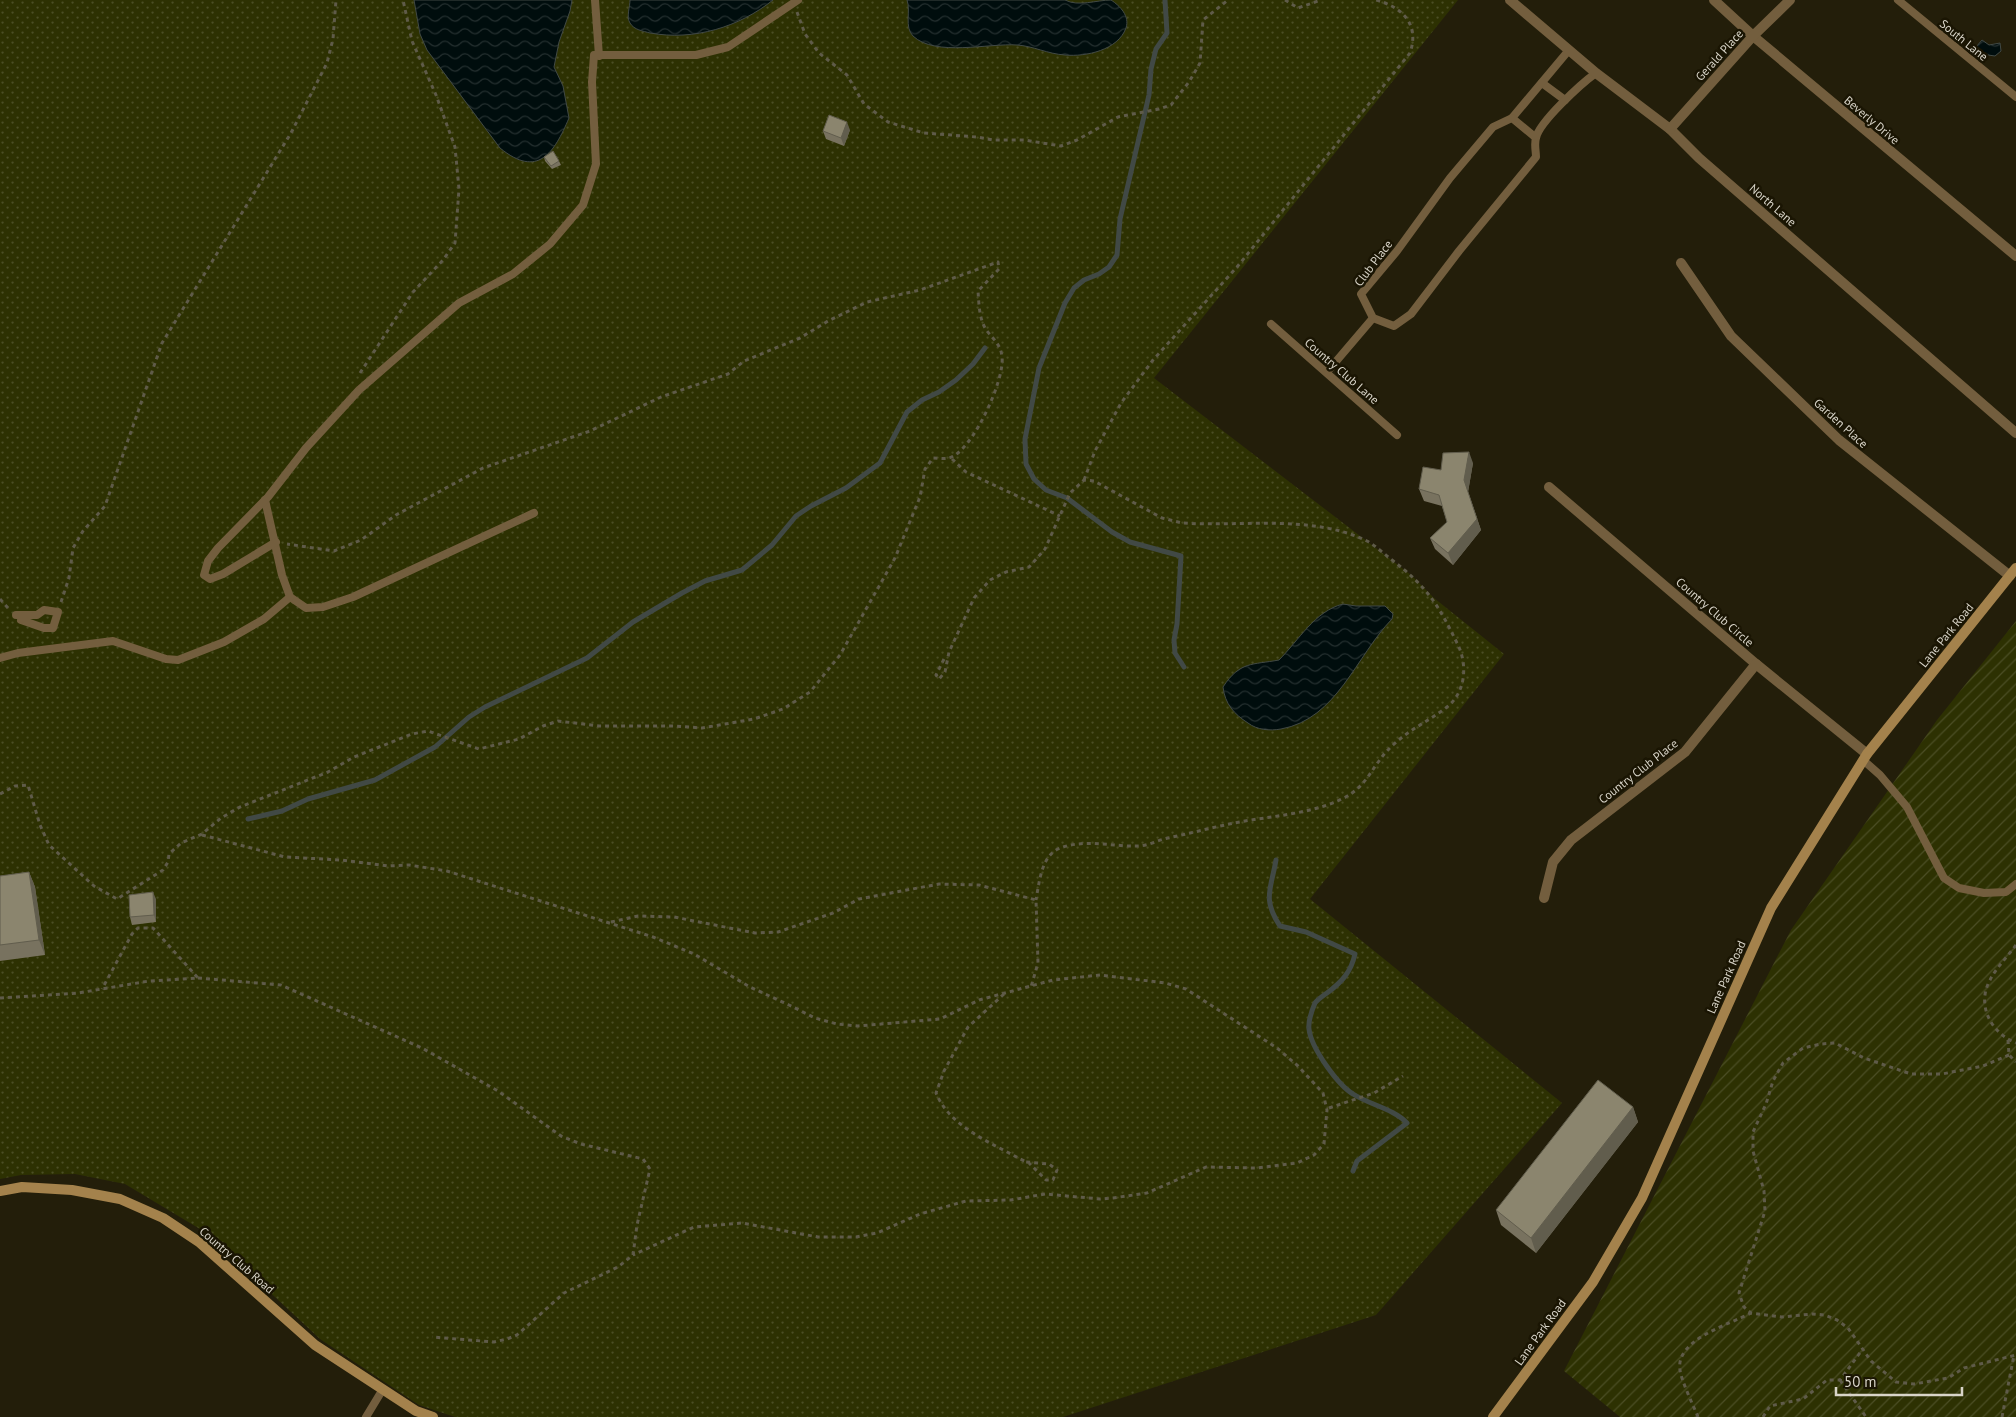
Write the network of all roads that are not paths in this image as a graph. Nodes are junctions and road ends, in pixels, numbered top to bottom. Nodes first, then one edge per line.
1 (595, 0) edge
2 (1510, 0) edge
3 (1714, 0) edge
4 (1790, 0) edge
5 (1898, 0) edge
6 (796, 2) edge
7 (1753, 36) junction
8 (1569, 50) junction
9 (599, 56) junction
10 (1596, 73) junction
11 (1542, 83) junction
12 (2016, 97) edge
13 (1565, 100) junction
14 (1512, 118) junction
15 (1670, 129) junction
16 (1536, 136) junction
17 (2016, 256) edge
18 (1681, 263) dead end
19 (1373, 318) junction
20 (1271, 324) dead end
21 (1327, 372) junction
22 (2016, 433) edge
23 (1397, 435) dead end
24 (1549, 488) dead end
25 (265, 500) junction
26 (534, 513) dead end
27 (276, 542) junction
28 (2013, 572) edge
29 (290, 596) junction
30 (58, 612) joint
31 (0, 658) edge
32 (1756, 664) junction
33 (1865, 757) junction
34 (2016, 884) edge
35 (1544, 898) dead end
36 (0, 1191) edge
37 (383, 1389) junction
38 (366, 1417) edge
39 (433, 1417) edge
40 (1493, 1417) edge

1 - 9 lane
2 - 8 street, North Lane
3 - 7 street, Beverly Drive
4 - 7 street, Gerald Place
5 - 12 lane, South Lane
6 - 9 lane
7 - 15 street, Gerald Place
7 - 17 street, Beverly Drive
8 - 10 street, North Lane
8 - 11 lane, Club Place
9 - 25 lane
10 - 13 lane
10 - 15 street, North Lane
11 - 13 lane
11 - 14 lane, Club Place
13 - 16 lane
14 - 16 lane
14 - 19 lane, Club Place
15 - 22 street, North Lane
16 - 19 lane
18 - 28 street, Garden Place
19 - 21 lane
20 - 21 lane, Country Club Lane
21 - 23 lane, Country Club Lane
24 - 32 street, Country Club Circle
25 - 27 lane
25 - 27 lane
26 - 29 lane
27 - 29 lane
28 - 33 street, Lane Park Road
29 - 31 lane
30 - 30 lane
32 - 33 street, Country Club Circle
32 - 35 street, Country Club Place
33 - 34 lane
33 - 40 street, Lane Park Road
36 - 37 street, Country Club Road
37 - 38 lane
37 - 39 street, Country Club Road

